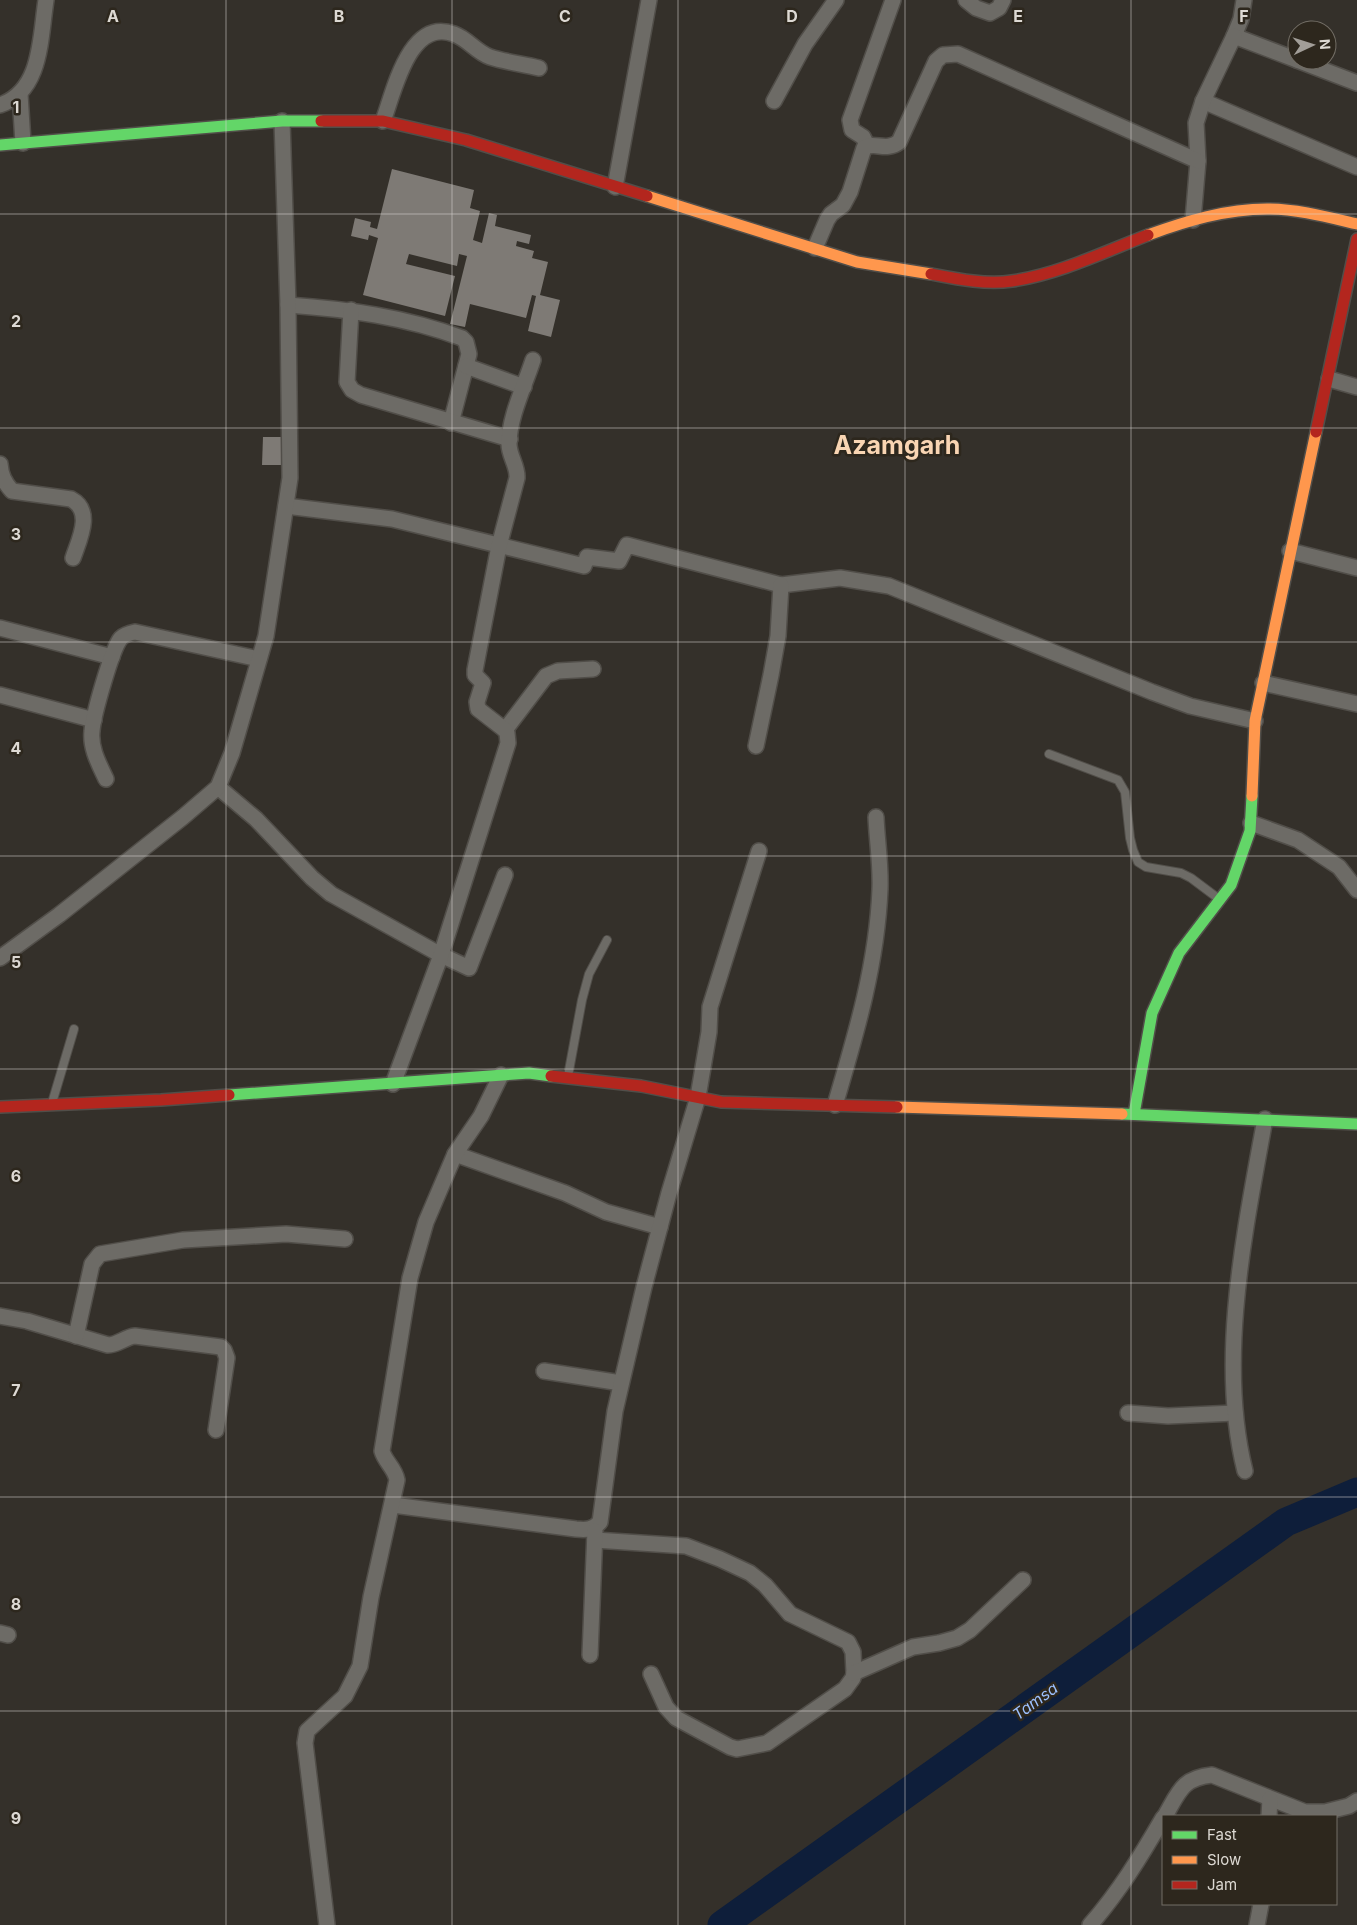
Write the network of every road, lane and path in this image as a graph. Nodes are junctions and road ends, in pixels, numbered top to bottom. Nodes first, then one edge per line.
1 (46, 0) edge
2 (649, 0) edge
3 (836, 0) edge
4 (893, 0) edge
5 (966, 0) edge
6 (1003, 0) edge
7 (1244, 0) edge
8 (1234, 36) junction
9 (1287, 56) edge
10 (539, 68) dead end
11 (1323, 70) edge
12 (1357, 83) edge
13 (20, 94) junction
14 (774, 101) dead end
15 (1203, 101) junction
16 (0, 105) edge
17 (282, 121) junction
18 (384, 121) junction
19 (23, 143) junction
20 (0, 145) edge
21 (867, 145) junction
22 (1198, 161) junction
23 (1357, 167) edge
24 (615, 187) junction
25 (1193, 220) junction
26 (1357, 224) edge
27 (1357, 239) edge
28 (815, 248) junction
29 (288, 305) junction
30 (351, 310) junction
31 (533, 360) dead end
32 (466, 366) junction
33 (1329, 379) junction
34 (524, 387) junction
35 (1357, 387) edge
36 (451, 423) junction
37 (510, 439) junction
38 (0, 464) edge
39 (286, 506) junction
40 (499, 546) junction
41 (1290, 551) junction
42 (73, 558) dead end
43 (1357, 568) edge
44 (781, 585) junction
45 (0, 628) edge
46 (112, 657) junction
47 (259, 659) junction
48 (593, 669) dead end
49 (1263, 684) junction
50 (0, 695) edge
51 (1357, 704) edge
52 (94, 720) junction
53 (1255, 721) junction
54 (505, 730) junction
55 (756, 746) dead end
56 (1049, 754) dead end
57 (106, 779) dead end
58 (218, 787) junction
59 (876, 817) dead end
60 (1251, 822) junction
61 (760, 851) dead end
62 (505, 875) dead end
63 (1357, 890) edge
64 (1220, 899) junction
65 (607, 940) dead end
66 (441, 955) junction
67 (0, 958) edge
68 (74, 1029) dead end
69 (501, 1076) junction
70 (568, 1078) junction
71 (394, 1084) junction
72 (698, 1097) junction
73 (51, 1105) junction
74 (835, 1105) junction
75 (0, 1107) edge
76 (1134, 1114) junction
77 (1265, 1119) junction
78 (1357, 1124) edge
79 (456, 1154) junction
80 (660, 1227) junction
81 (345, 1239) dead end
82 (0, 1316) edge
83 (76, 1336) junction
84 (544, 1371) dead end
85 (621, 1383) junction
86 (1128, 1413) dead end
87 (1235, 1413) junction
88 (216, 1430) dead end
89 (1245, 1471) dead end
90 (392, 1505) junction
91 (595, 1534) junction
92 (1023, 1580) dead end
93 (590, 1655) dead end
94 (854, 1672) junction
95 (650, 1674) dead end
96 (1270, 1799) junction
97 (1357, 1801) edge
98 (1165, 1815) edge
99 (1269, 1815) edge
100 (1162, 1820) edge
101 (1261, 1905) edge
102 (327, 1925) edge
103 (1090, 1925) edge
104 (1257, 1925) edge

1 - 13 street
2 - 24 street
3 - 14 street
4 - 21 street
5 - 6 street
7 - 8 street
8 - 9 street
8 - 15 street
10 - 18 street
11 - 12 street
13 - 16 street
13 - 19 street
15 - 22 street
15 - 23 street
17 - 18 street
17 - 19 street
17 - 29 street
18 - 24 street
19 - 20 street
21 - 22 street
21 - 28 street
22 - 25 street
24 - 28 street
25 - 26 street
25 - 28 street
27 - 33 street
29 - 30 street
29 - 39 street
30 - 32 street
30 - 36 street
31 - 34 street
32 - 34 street
32 - 36 street
33 - 35 street
33 - 41 street
34 - 37 street
36 - 37 street
37 - 40 street
38 - 42 street
39 - 40 street
39 - 47 street
40 - 44 street
40 - 54 street
41 - 43 street
41 - 49 street
44 - 53 street
44 - 55 street
45 - 46 street
46 - 47 street
46 - 52 street
47 - 58 street
48 - 54 street
49 - 51 street
49 - 53 street
50 - 52 street
52 - 57 street
53 - 60 street
54 - 66 street
56 - 64 lane
58 - 66 street
58 - 67 street
59 - 74 street
60 - 63 street
60 - 64 street
61 - 72 street
62 - 66 street
64 - 76 street
65 - 70 lane
66 - 71 street
68 - 73 lane
69 - 70 street
69 - 71 street
69 - 79 street
70 - 72 street
71 - 73 street
72 - 74 street
72 - 80 street
73 - 75 street
74 - 76 street
76 - 77 street
77 - 78 street
77 - 87 street
79 - 80 street
79 - 90 street
80 - 85 street
81 - 83 street
82 - 83 street
83 - 88 street
84 - 85 street
85 - 91 street
86 - 87 street
87 - 89 street
90 - 91 street
90 - 102 street
91 - 93 street
91 - 94 street
92 - 94 street
94 - 95 street
96 - 97 street
96 - 98 street
96 - 99 street
100 - 103 street
101 - 104 street

